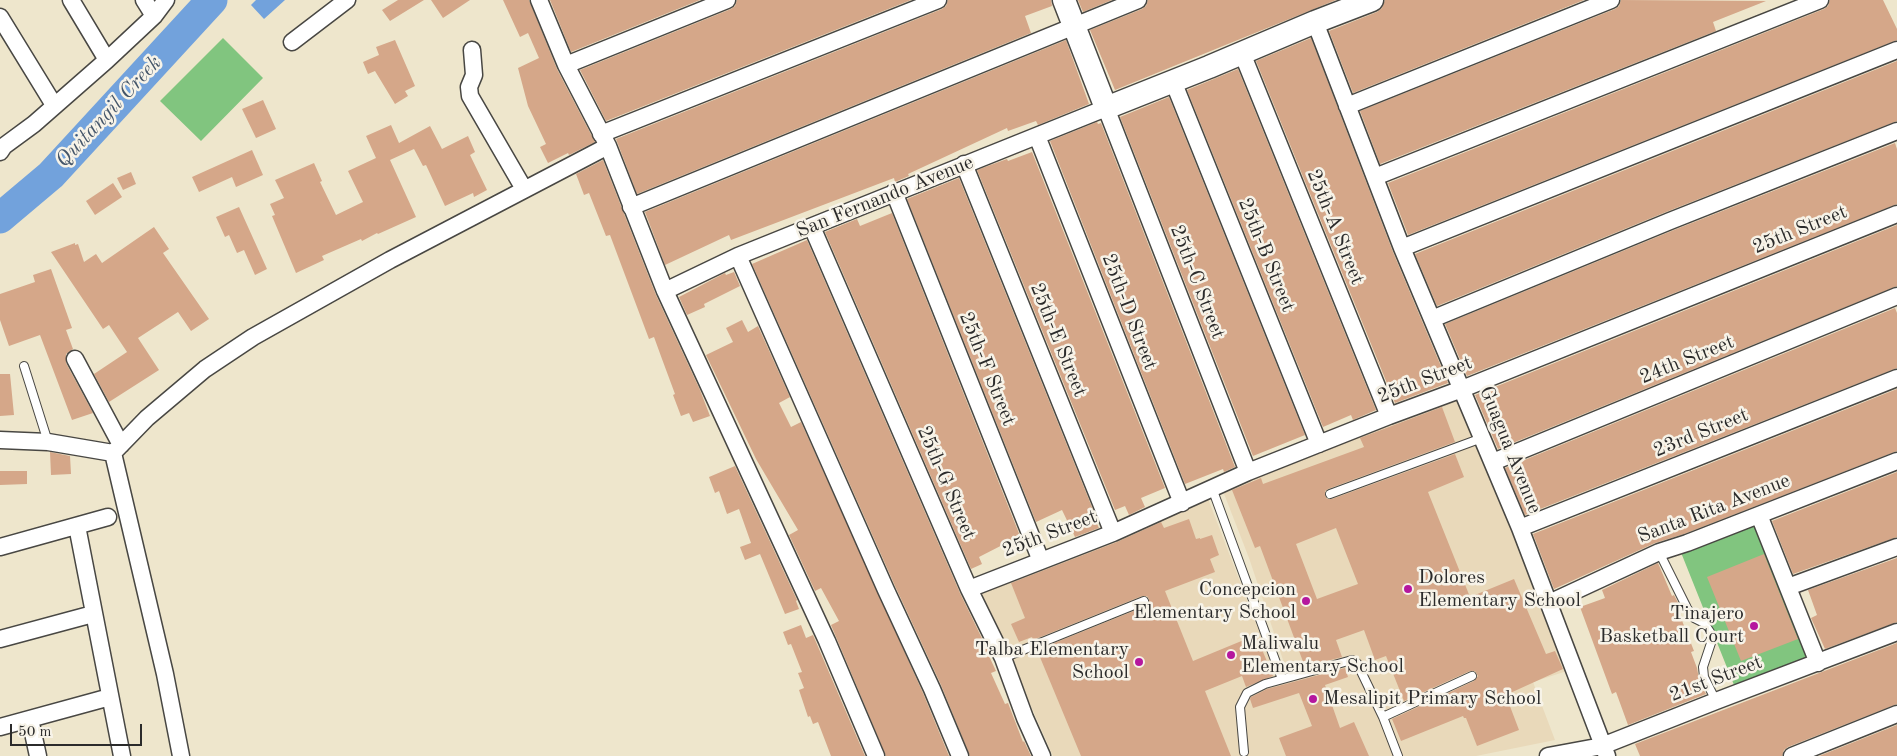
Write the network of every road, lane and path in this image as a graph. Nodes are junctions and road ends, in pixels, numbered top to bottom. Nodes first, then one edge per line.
1 (71, 0) edge
2 (144, 0) edge
3 (166, 0) edge
4 (347, 0) edge
5 (539, 0) edge
6 (727, 0) edge
7 (938, 0) edge
8 (1064, 0) edge
9 (1138, 0) edge
10 (1372, 0) edge
11 (1611, 0) edge
12 (1820, 0) edge
13 (154, 16) junction
14 (0, 17) edge
15 (1315, 22) junction
16 (1074, 26) junction
17 (292, 42) dead end
18 (472, 50) dead end
19 (1897, 50) edge
20 (1242, 53) junction
21 (107, 60) junction
22 (566, 66) junction
23 (1173, 82) junction
24 (54, 105) junction
25 (1346, 106) junction
26 (1106, 108) junction
27 (1897, 131) edge
28 (1037, 136) junction
29 (604, 140) junction
30 (1, 146) edge
31 (964, 164) junction
32 (1375, 177) junction
33 (524, 189) junction
34 (894, 192) junction
35 (631, 208) junction
36 (1897, 214) edge
37 (812, 226) junction
38 (1402, 248) junction
39 (738, 256) junction
40 (665, 290) junction
41 (1897, 296) edge
42 (1432, 319) junction
43 (75, 359) dead end
44 (24, 366) dead end
45 (1897, 378) edge
46 (1462, 389) junction
47 (1389, 416) junction
48 (1482, 438) junction
49 (0, 440) edge
50 (48, 442) junction
51 (1319, 444) junction
52 (117, 449) junction
53 (1897, 461) edge
54 (1493, 462) junction
55 (1248, 472) junction
56 (1212, 488) junction
57 (1330, 494) dead end
58 (1182, 503) junction
59 (1760, 515) junction
60 (108, 517) dead end
61 (77, 526) junction
62 (1520, 528) junction
63 (1113, 533) junction
64 (0, 547) edge
65 (1897, 548) edge
66 (1659, 552) junction
67 (1041, 560) junction
68 (1788, 587) junction
69 (969, 589) junction
70 (1144, 601) dead end
71 (1549, 602) junction
72 (93, 614) junction
73 (1897, 632) edge
74 (0, 639) edge
75 (1003, 658) junction
76 (1818, 663) junction
77 (1472, 676) dead end
78 (1282, 679) junction
79 (110, 697) junction
80 (1716, 701) junction
81 (1897, 714) edge
82 (1383, 717) junction
83 (30, 719) junction
84 (0, 727) edge
85 (1604, 751) edge
86 (1244, 752) dead end
87 (38, 756) edge
88 (122, 756) edge
89 (181, 756) edge
90 (876, 756) edge
91 (960, 756) edge
92 (1042, 756) edge
93 (1398, 756) edge
94 (1548, 756) edge
95 (1792, 756) edge

1 - 21 street
2 - 13 street
3 - 13 street
4 - 17 street
5 - 22 street
6 - 22 street
7 - 29 street
8 - 16 main road
9 - 16 street
10 - 15 main road, San Fernando Avenue
11 - 25 street
12 - 32 street
13 - 21 street
14 - 24 street
15 - 20 main road, San Fernando Avenue
15 - 25 street, Guagua Avenue
16 - 26 main road
16 - 35 street
18 - 33 street
19 - 38 street
20 - 23 main road, San Fernando Avenue
20 - 47 street, 25th-A Street
21 - 24 street
22 - 29 street
23 - 26 main road, San Fernando Avenue
23 - 51 street, 25th-B Street
24 - 30 street
25 - 32 street, Guagua Avenue
26 - 28 street, San Fernando Avenue
26 - 55 street, 25th-C Street
27 - 42 street
28 - 31 street, San Fernando Avenue
28 - 58 street, 25th-D Street
29 - 33 street
29 - 35 street
31 - 34 street, San Fernando Avenue
31 - 63 street, 25th-E Street
32 - 38 street, Guagua Avenue
33 - 52 street
34 - 37 street, San Fernando Avenue
34 - 67 street, 25th-F Street
35 - 40 street
36 - 46 street, 25th Street
37 - 39 street, San Fernando Avenue
37 - 69 street, 25th-G Street
38 - 42 street, Guagua Avenue
39 - 40 street, San Fernando Avenue
39 - 91 street
40 - 90 street
41 - 54 street, 24th Street
42 - 46 street, Guagua Avenue
43 - 52 street
44 - 50 lane
45 - 62 street, 23rd Street
46 - 47 street, 25th Street
46 - 48 street, Guagua Avenue
47 - 51 street, 25th Street
48 - 54 street, Guagua Avenue
48 - 57 lane
49 - 50 street
50 - 52 street
51 - 55 street, 25th Street
52 - 89 street
53 - 59 street, Santa Rita Avenue
54 - 62 street, Guagua Avenue
55 - 56 street, 25th Street
56 - 58 street, 25th Street
56 - 78 lane
58 - 63 street, 25th Street
59 - 66 street, Santa Rita Avenue
59 - 68 street
60 - 61 street
61 - 64 street
61 - 72 street
62 - 71 street, Guagua Avenue
63 - 67 street, 25th Street
65 - 68 street
66 - 71 street, Santa Rita Avenue
66 - 80 lane
67 - 69 street, 25th Street
68 - 76 street
69 - 75 street, 25th-G Street
70 - 75 lane
71 - 85 street, Guagua Avenue
72 - 74 street
72 - 79 street
73 - 76 street, 21st Street
75 - 92 street, 25th-G Street
76 - 80 street, 21st Street
77 - 82 lane
78 - 82 lane
78 - 86 lane
79 - 83 street
79 - 88 street
80 - 85 street, 21st Street
81 - 95 street
82 - 93 lane
83 - 84 street
83 - 87 street
85 - 94 street, 21st Street

